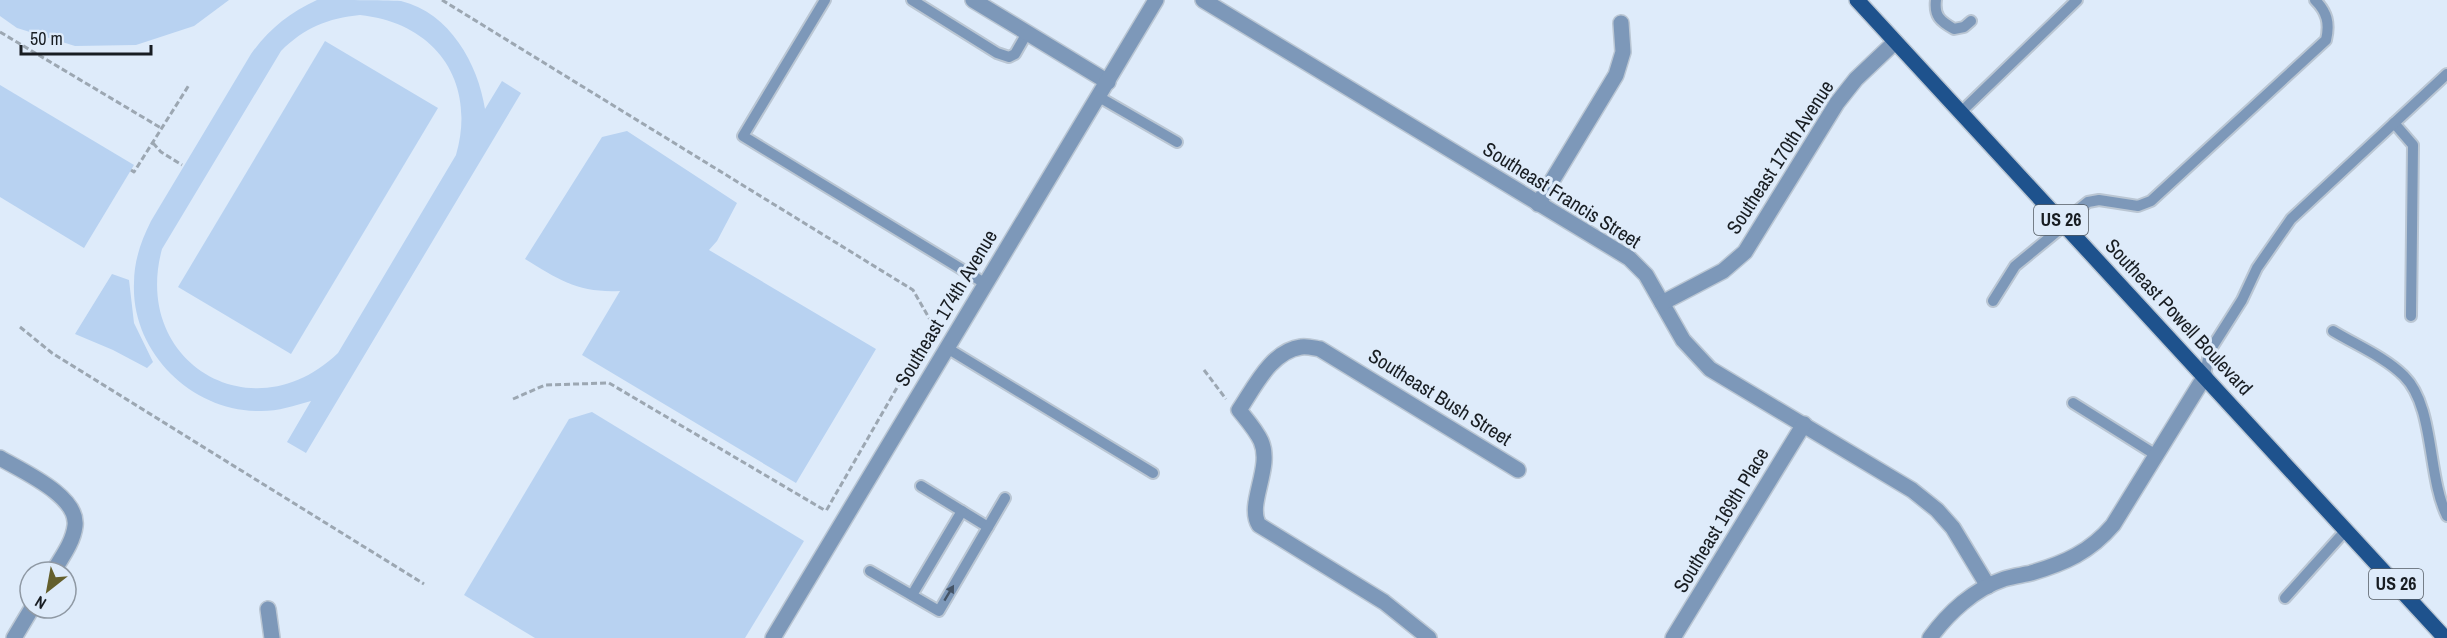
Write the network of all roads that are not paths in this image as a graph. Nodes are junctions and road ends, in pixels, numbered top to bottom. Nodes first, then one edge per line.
1 (825, 0) edge
2 (912, 0) edge
3 (973, 0) edge
4 (1156, 0) edge
5 (1203, 0) edge
6 (1857, 0) edge
7 (1936, 0) edge
8 (2077, 0) edge
9 (2315, 0) edge
10 (1971, 21) dead end
11 (1621, 23) dead end
12 (1027, 33) junction
13 (1895, 42) junction
14 (2447, 74) edge
15 (1108, 82) junction
16 (1098, 97) junction
17 (1961, 112) junction
18 (2394, 123) junction
19 (1176, 142) dead end
20 (1538, 204) junction
21 (2064, 224) junction
22 (986, 284) junction
23 (1993, 301) dead end
24 (1662, 303) junction
25 (2411, 316) dead end
26 (2333, 331) dead end
27 (947, 348) junction
28 (2205, 376) junction
29 (2073, 403) dead end
30 (1804, 424) junction
31 (2156, 455) junction
32 (0, 458) edge
33 (1518, 470) dead end
34 (1153, 473) dead end
35 (921, 486) dead end
36 (1005, 498) dead end
37 (962, 511) junction
38 (2447, 516) edge
39 (988, 526) junction
40 (2346, 530) junction
41 (59, 560) edge
42 (870, 571) dead end
43 (1988, 586) junction
44 (912, 595) junction
45 (2285, 598) dead end
46 (268, 609) dead end
47 (25, 620) edge
48 (2442, 637) edge
49 (14, 638) edge
50 (272, 638) edge
51 (773, 638) edge
52 (1429, 638) edge
53 (1673, 638) edge
54 (1930, 638) edge

1 - 22 lane
2 - 12 lane
3 - 12 street
4 - 15 street, Southeast 174th Avenue
5 - 20 street, Southeast Francis Street
6 - 13 main road, Southeast Powell Boulevard / US 26
7 - 10 lane
8 - 17 lane
9 - 21 lane
11 - 20 street
12 - 15 street
13 - 17 main road, Southeast Powell Boulevard / US 26
13 - 24 street, Southeast 170th Avenue
14 - 18 lane
15 - 16 street, Southeast 174th Avenue
16 - 19 lane
16 - 22 street, Southeast 174th Avenue
17 - 21 main road, Southeast Powell Boulevard / US 26
18 - 25 lane
18 - 28 lane
20 - 24 street, Southeast Francis Street
21 - 23 lane
21 - 28 main road, Southeast Powell Boulevard / US 26
22 - 27 street, Southeast 174th Avenue
24 - 30 street, Southeast Francis Street
26 - 38 lane
27 - 34 lane
27 - 51 street, Southeast 174th Avenue
28 - 31 street
28 - 40 main road, Southeast Powell Boulevard / US 26
29 - 31 lane
30 - 43 street, Southeast Francis Street
30 - 53 street, Southeast 169th Place
31 - 43 street
32 - 41 street
33 - 52 street, Southeast Bush Street
35 - 37 lane
36 - 39 lane
37 - 39 lane
37 - 44 lane
44 -> 39 lane
40 - 45 lane
40 - 48 main road, Southeast Powell Boulevard / US 26
42 - 44 lane
43 - 54 street
46 - 50 street
47 - 49 street

